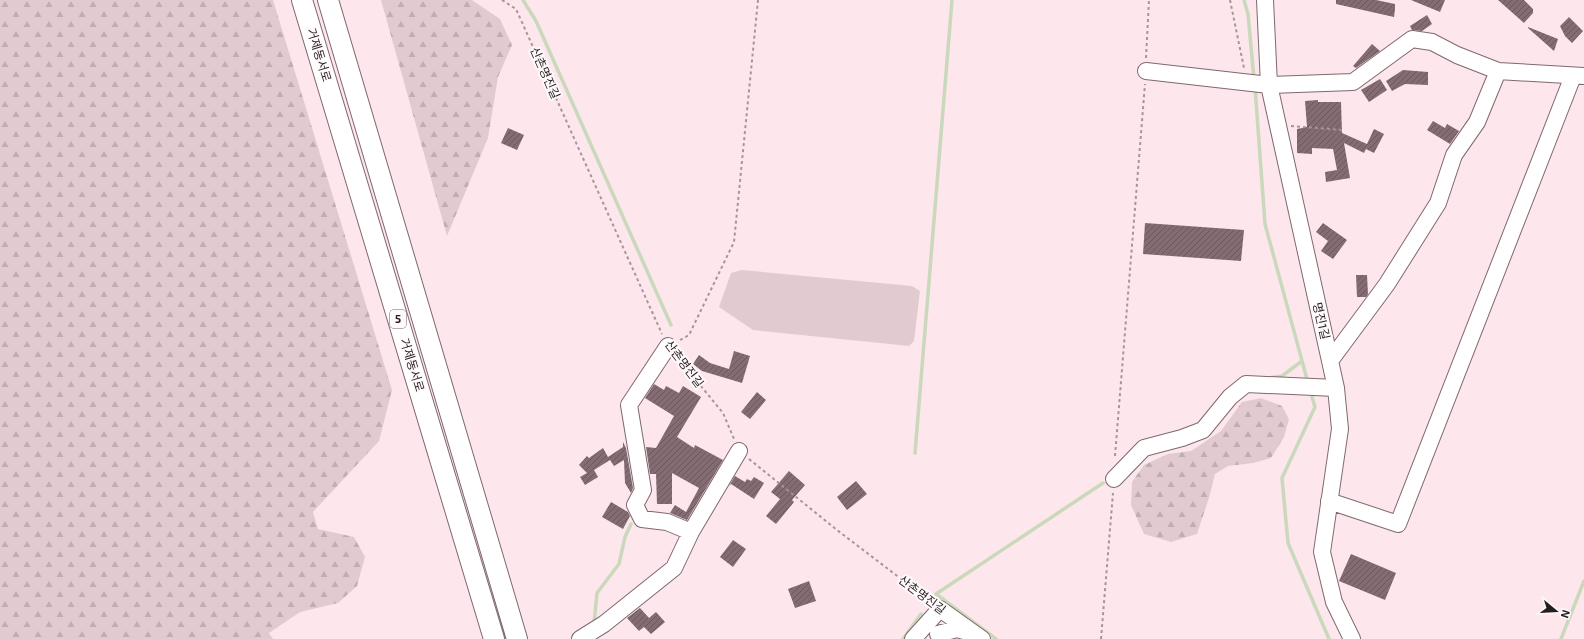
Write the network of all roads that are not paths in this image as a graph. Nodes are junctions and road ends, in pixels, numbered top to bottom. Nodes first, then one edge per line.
1 (302, 0) edge
2 (328, 0) edge
3 (1265, 0) edge
4 (1146, 71) road end
5 (1498, 71) junction
6 (1578, 76) edge
7 (1269, 85) junction
8 (668, 346) road end
9 (1330, 360) junction
10 (1336, 388) junction
11 (738, 451) road end
12 (1114, 479) road end
13 (1329, 501) junction
14 (691, 532) junction
15 (946, 613) junction
16 (979, 636) edge
17 (584, 637) edge
18 (936, 637) edge
19 (494, 639) edge
20 (517, 639) edge
21 (913, 639) edge
22 (1352, 639) edge

1 - 19 main road, 거제동서로 / 5
2 - 20 main road, 거제동서로 / 5
3 - 7 street, 명진1길
4 - 7 street
5 - 6 street
5 - 7 street
5 - 9 street
6 - 13 street
7 - 9 street, 명진1길
8 - 14 street
9 - 10 street, 명진1길
10 - 12 street
10 - 13 street, 명진1길
11 - 14 street
13 - 22 street, 명진1길
14 - 17 street
15 - 16 street, 산촌명진길
15 - 18 street
15 - 21 street
16 - 18 street

